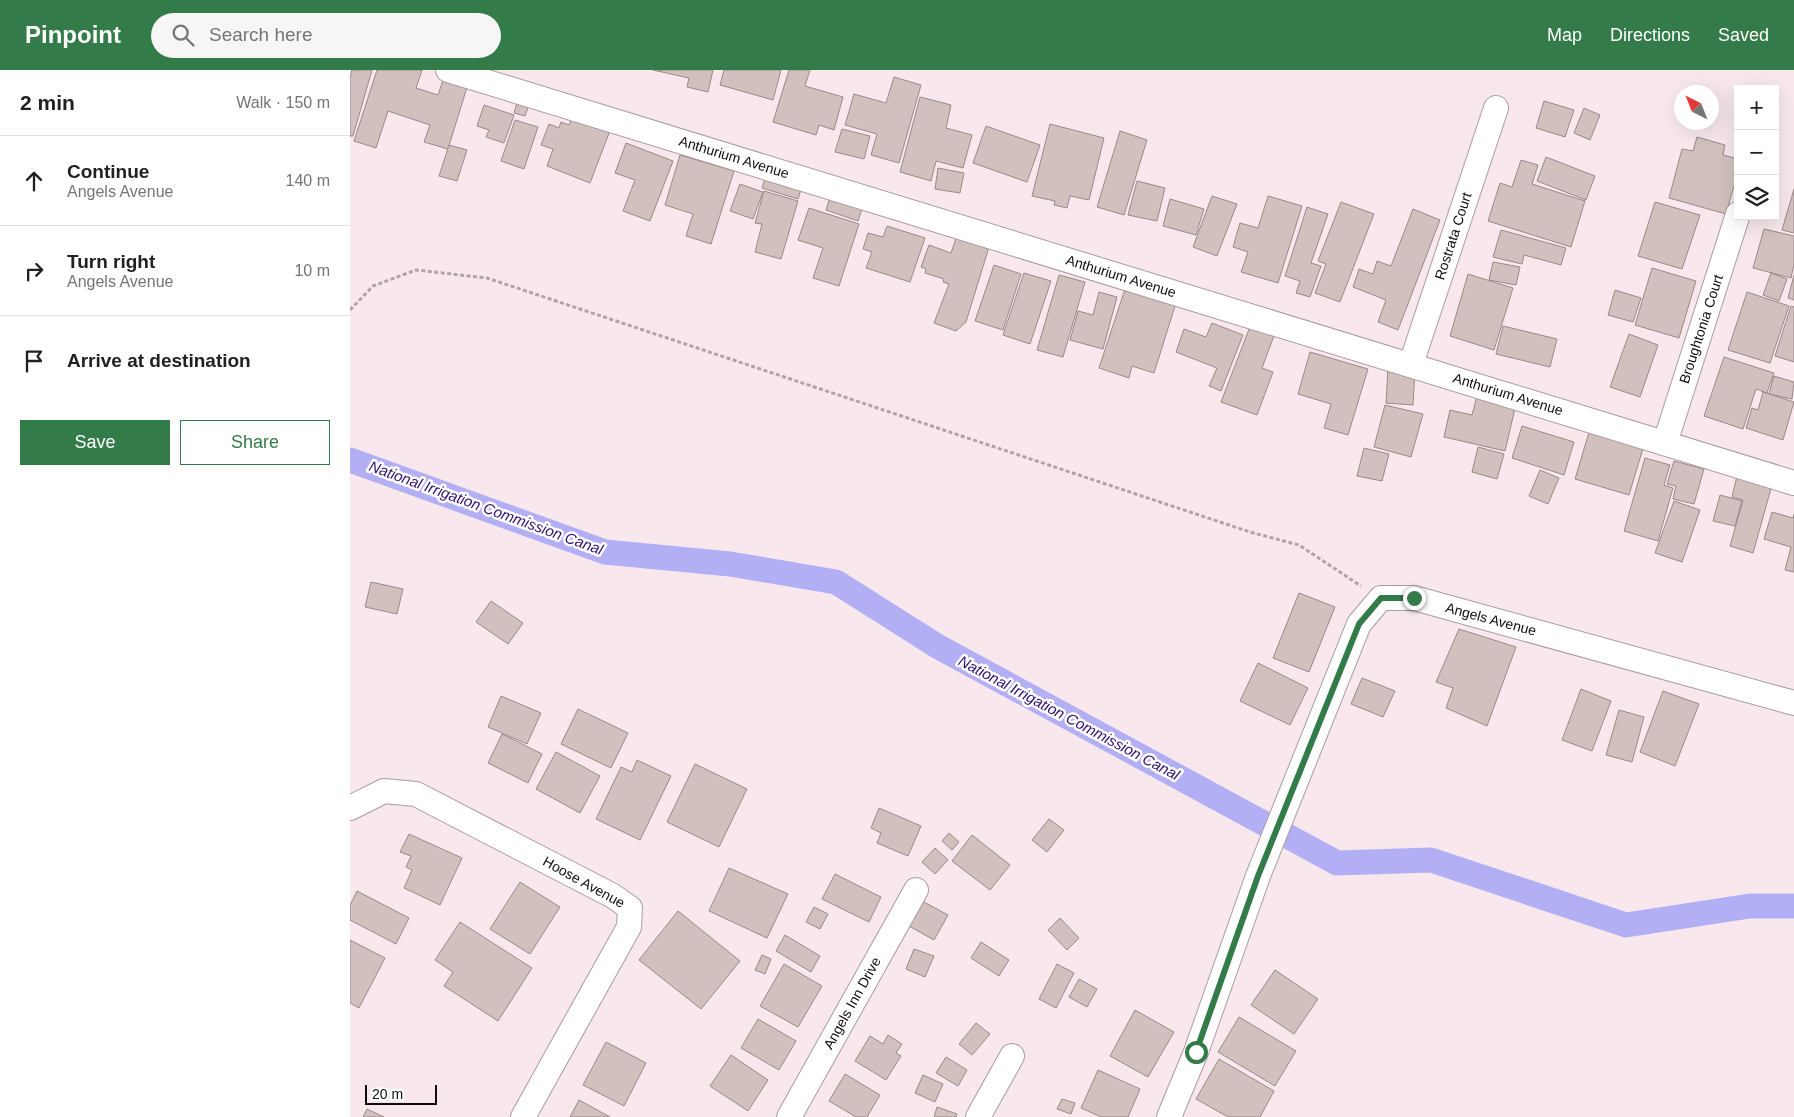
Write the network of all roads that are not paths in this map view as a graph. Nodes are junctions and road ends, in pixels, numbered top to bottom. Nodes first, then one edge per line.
1 (448, 70) edge
2 (1496, 108) dead end
3 (1736, 220) edge
4 (1411, 364) junction
5 (1664, 443) junction
6 (1794, 483) edge
7 (1794, 703) edge
8 (350, 808) edge
9 (916, 890) dead end
10 (1012, 1056) dead end
11 (523, 1117) edge
12 (789, 1117) edge
13 (978, 1117) edge
14 (1169, 1117) edge

1 - 4 street, Anthurium Avenue
2 - 4 street, Rostrata Court
3 - 5 street, Broughtonia Court
4 - 5 street, Anthurium Avenue
5 - 6 street, Anthurium Avenue
7 - 14 street, Angels Avenue
8 - 11 street, Hoose Avenue
9 - 12 street, Angels Inn Drive
10 - 13 street

